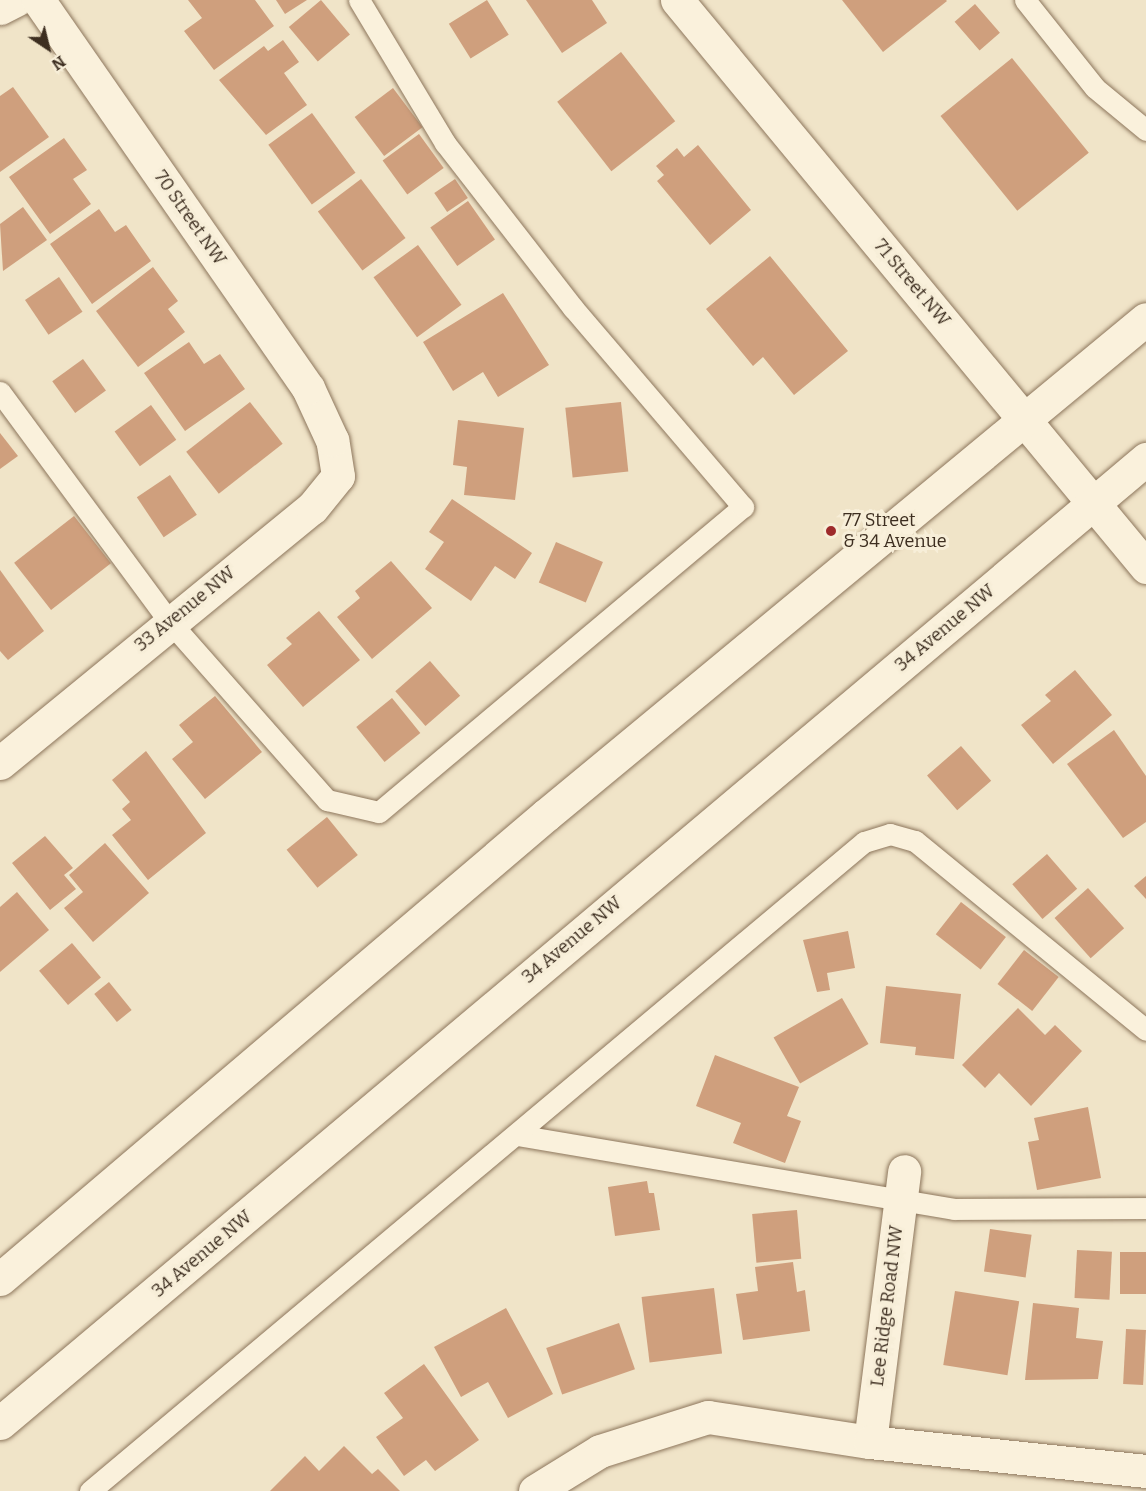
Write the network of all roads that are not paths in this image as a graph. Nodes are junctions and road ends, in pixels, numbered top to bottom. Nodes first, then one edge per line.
1 (16, 0) edge
2 (38, 0) edge
3 (359, 0) edge
4 (677, 0) edge
5 (1025, 0) edge
6 (0, 8) edge
7 (1146, 130) edge
8 (1146, 319) edge
9 (0, 392) edge
10 (1023, 421) junction
11 (332, 440) joint
12 (1146, 459) edge
13 (1092, 504) junction
14 (1146, 567) edge
15 (169, 621) junction
16 (0, 763) edge
17 (1146, 1030) edge
18 (518, 1135) junction
19 (902, 1184) junction
20 (1146, 1208) edge
21 (0, 1279) edge
22 (0, 1423) edge
23 (870, 1442) junction
24 (1136, 1478) edge
25 (90, 1491) edge
26 (535, 1491) edge

1 - 6 main road
2 - 11 main road, 70 Street NW
3 - 15 lane
4 - 10 main road, 71 Street NW
5 - 7 lane
8 - 10 main road
9 - 15 lane
10 - 13 main road, 71 Street NW
10 - 21 main road
11 - 15 main road, 33 Avenue NW
12 - 13 main road, 34 Avenue NW
13 - 14 main road, 71 Street NW
13 - 22 main road, 34 Avenue NW
15 - 16 main road, 33 Avenue NW
17 - 18 lane
18 - 19 lane
18 - 25 lane
19 - 20 lane
19 - 23 main road, Lee Ridge Road NW
23 - 24 main road
23 - 26 main road

